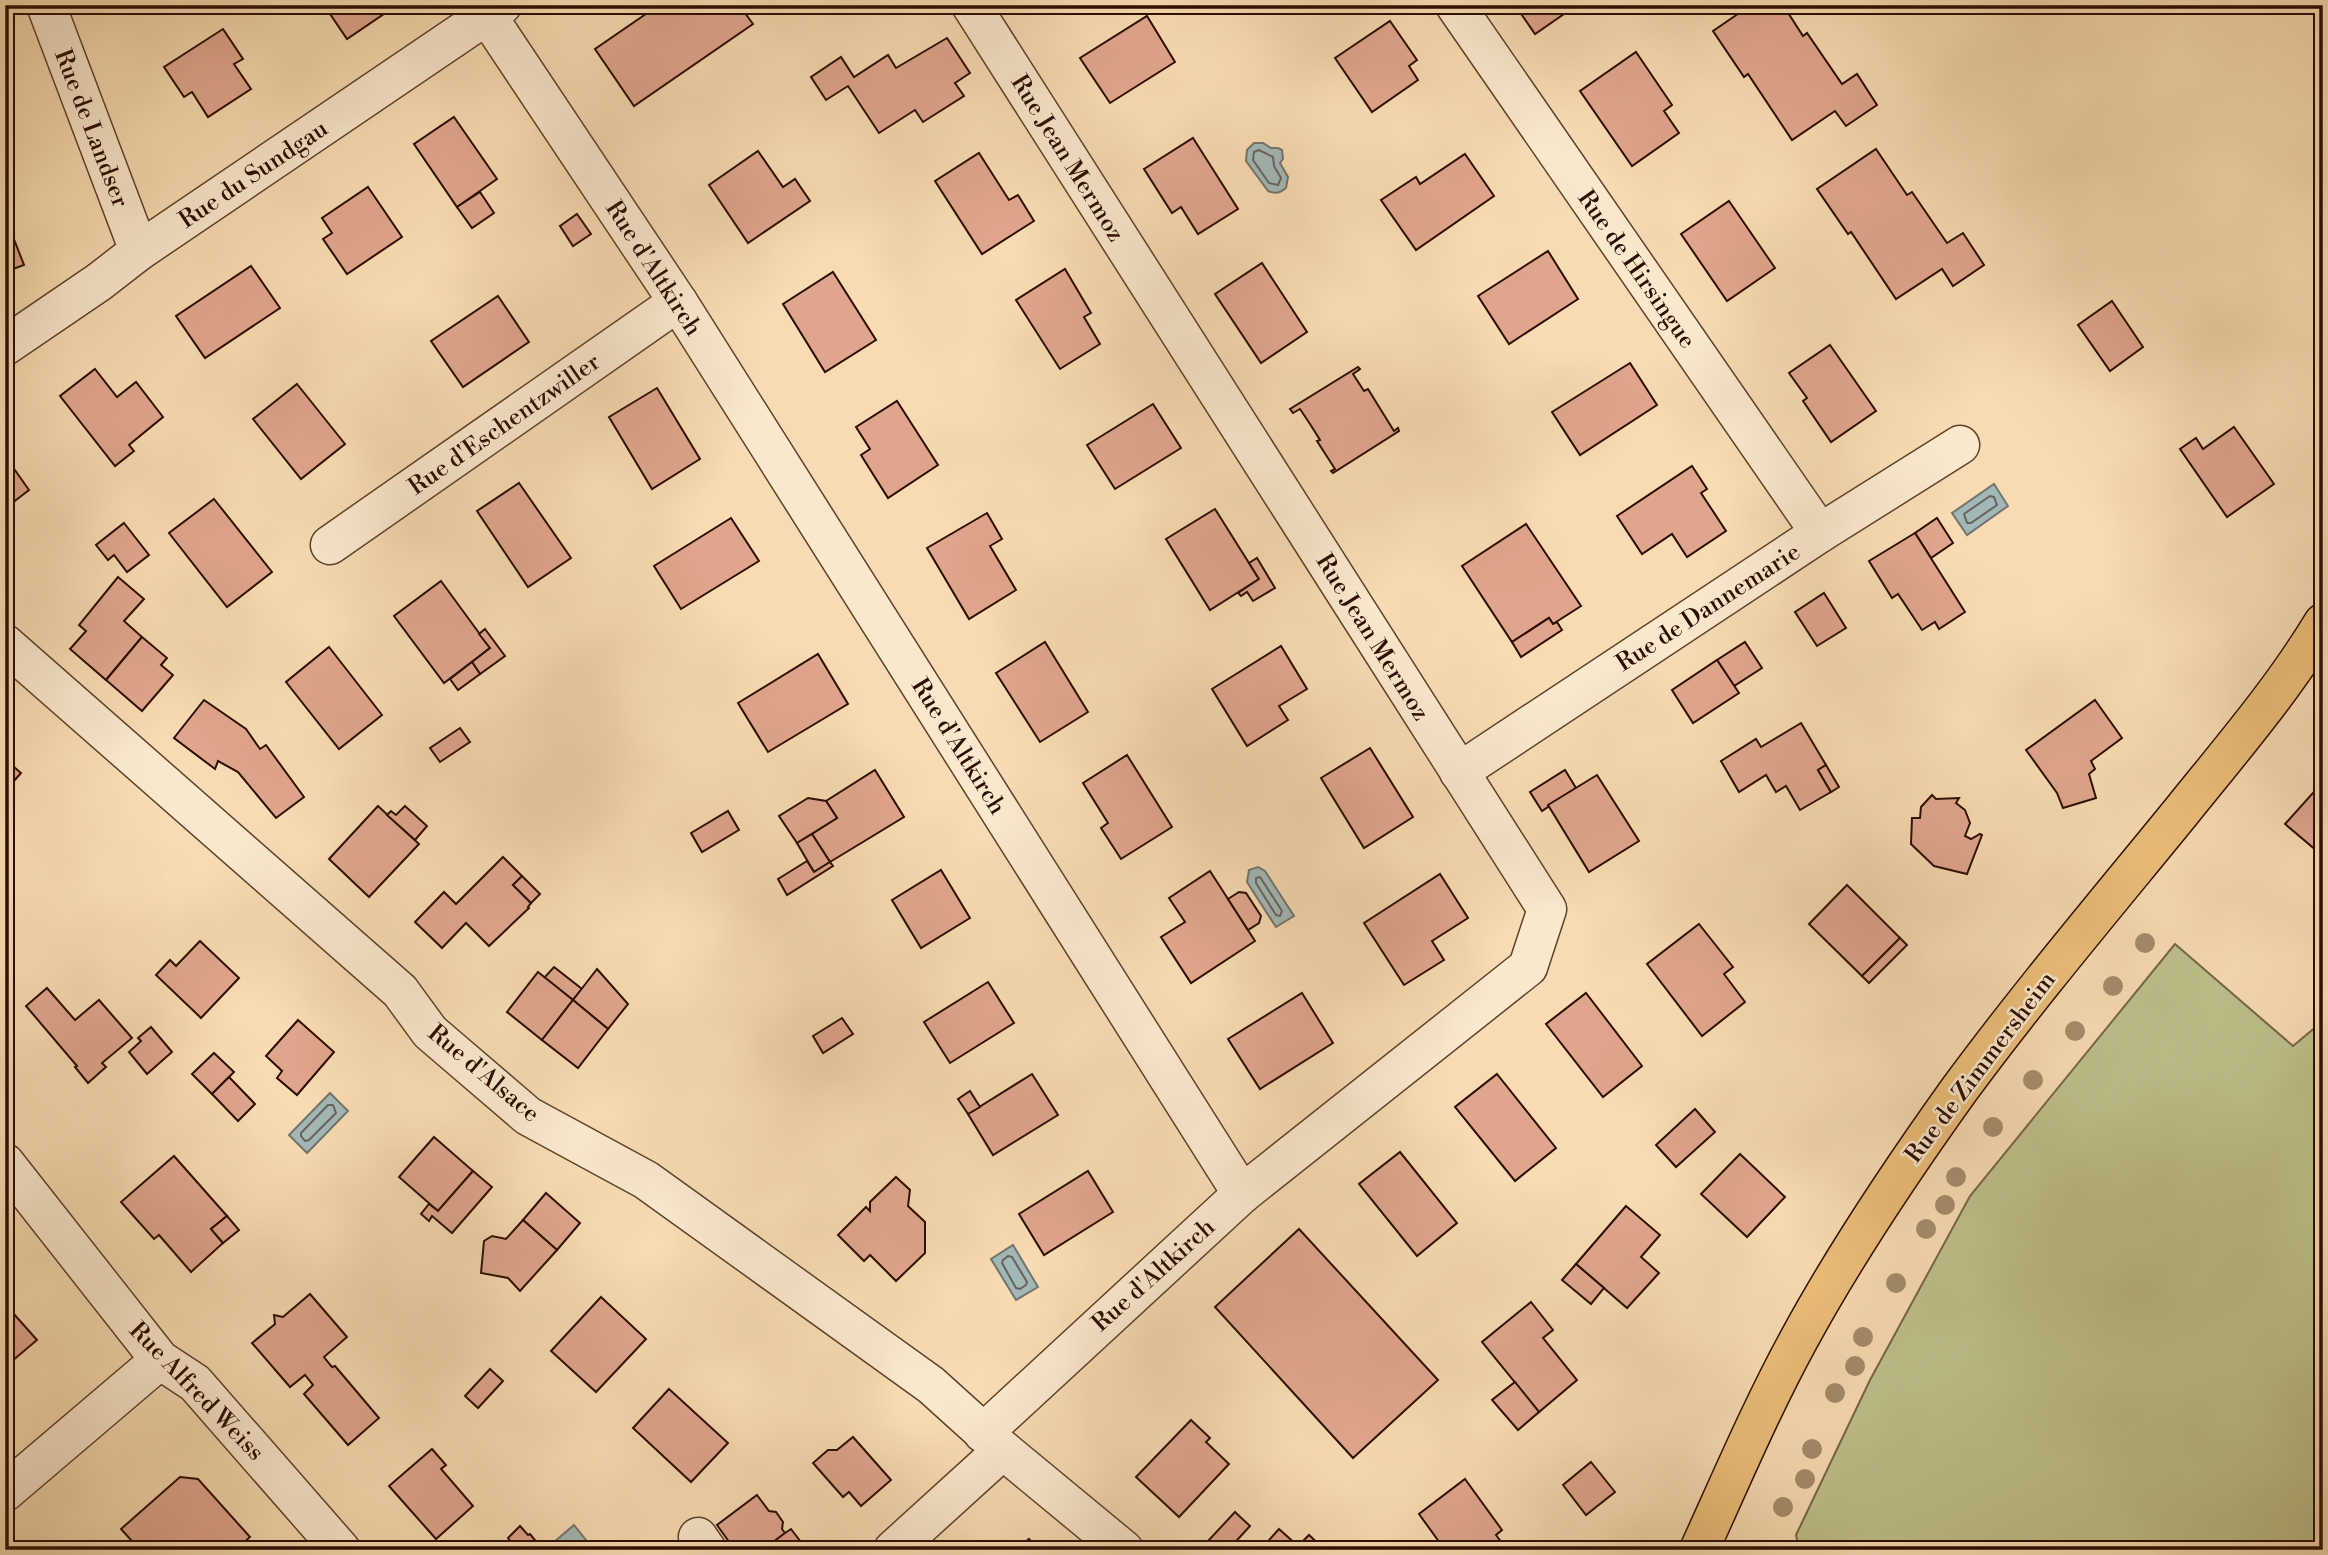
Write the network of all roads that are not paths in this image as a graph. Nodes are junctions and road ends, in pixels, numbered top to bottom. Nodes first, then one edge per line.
1 (46, 5) edge
2 (971, 5) edge
3 (1455, 5) edge
4 (490, 9) edge
5 (139, 251) junction
6 (678, 302) junction
7 (5, 346) edge
8 (1960, 445) dead end
9 (1820, 533) junction
10 (330, 545) dead end
11 (2323, 623) edge
12 (5, 644) edge
13 (1459, 772) junction
14 (5, 1163) edge
15 (1242, 1194) junction
16 (160, 1360) junction
17 (993, 1442) junction
18 (5, 1492) edge
19 (341, 1550) edge
20 (893, 1550) edge
21 (1124, 1550) edge
22 (1699, 1550) edge

1 - 5 street, Rue de Landser
2 - 13 street, Rue Jean Mermoz
3 - 9 street, Rue de Hirsingue
4 - 5 street, Rue du Sundgau
4 - 6 street, Rue d'Altkirch
5 - 7 street, Rue du Sundgau
6 - 10 street, Rue d'Eschentzwiller
6 - 15 street, Rue d'Altkirch
8 - 9 street, Rue de Dannemarie
9 - 13 street, Rue de Dannemarie
11 - 22 main road, Rue de Zimmersheim
12 - 17 street, Rue d'Alsace
13 - 15 street, Rue Jean Mermoz
14 - 16 street, Rue Alfred Weiss
15 - 17 street, Rue d'Altkirch
16 - 18 street
16 - 19 street, Rue Alfred Weiss
17 - 20 street
17 - 21 street, Rue d'Alsace

